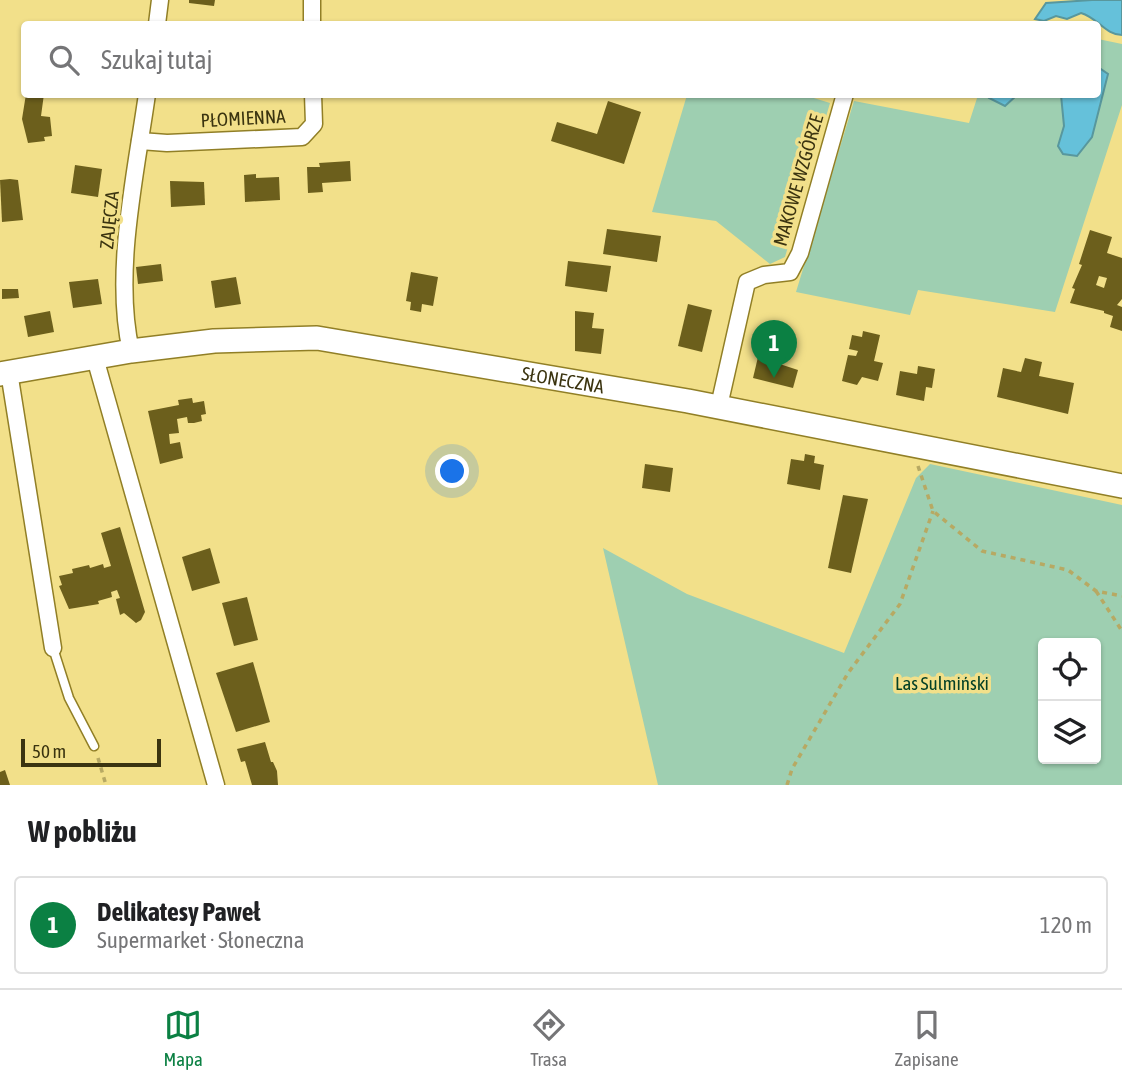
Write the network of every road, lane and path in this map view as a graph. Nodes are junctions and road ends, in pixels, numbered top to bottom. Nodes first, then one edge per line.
1 (160, 0) edge
2 (312, 0) edge
3 (157, 21) edge
4 (312, 21) edge
5 (146, 98) edge
6 (313, 98) edge
7 (844, 98) edge
8 (140, 141) junction
9 (131, 351) junction
10 (95, 358) junction
11 (5, 373) edge
12 (719, 407) junction
13 (911, 444) junction
14 (1122, 486) edge
15 (933, 511) junction
16 (1096, 591) junction
17 (1122, 596) edge
18 (1122, 631) edge
19 (52, 648) joint
20 (94, 746) joint
21 (106, 785) edge
22 (216, 785) edge
23 (787, 785) edge

1 - 3 street
2 - 4 street
5 - 8 street, ZAJĘCZA
6 - 8 street, PŁOMIENNA
7 - 12 street, MAKOWE WZGÓRZE
8 - 9 street, ZAJĘCZA
9 - 10 street, SŁONECZNA
9 - 12 street, SŁONECZNA
10 - 11 street, SŁONECZNA
10 - 22 street
11 - 19 street
12 - 13 street, SŁONECZNA
13 - 14 street, SŁONECZNA
13 - 15 path
15 - 16 path
15 - 23 path
16 - 17 path
16 - 18 path
19 - 20 lane
20 - 21 path

